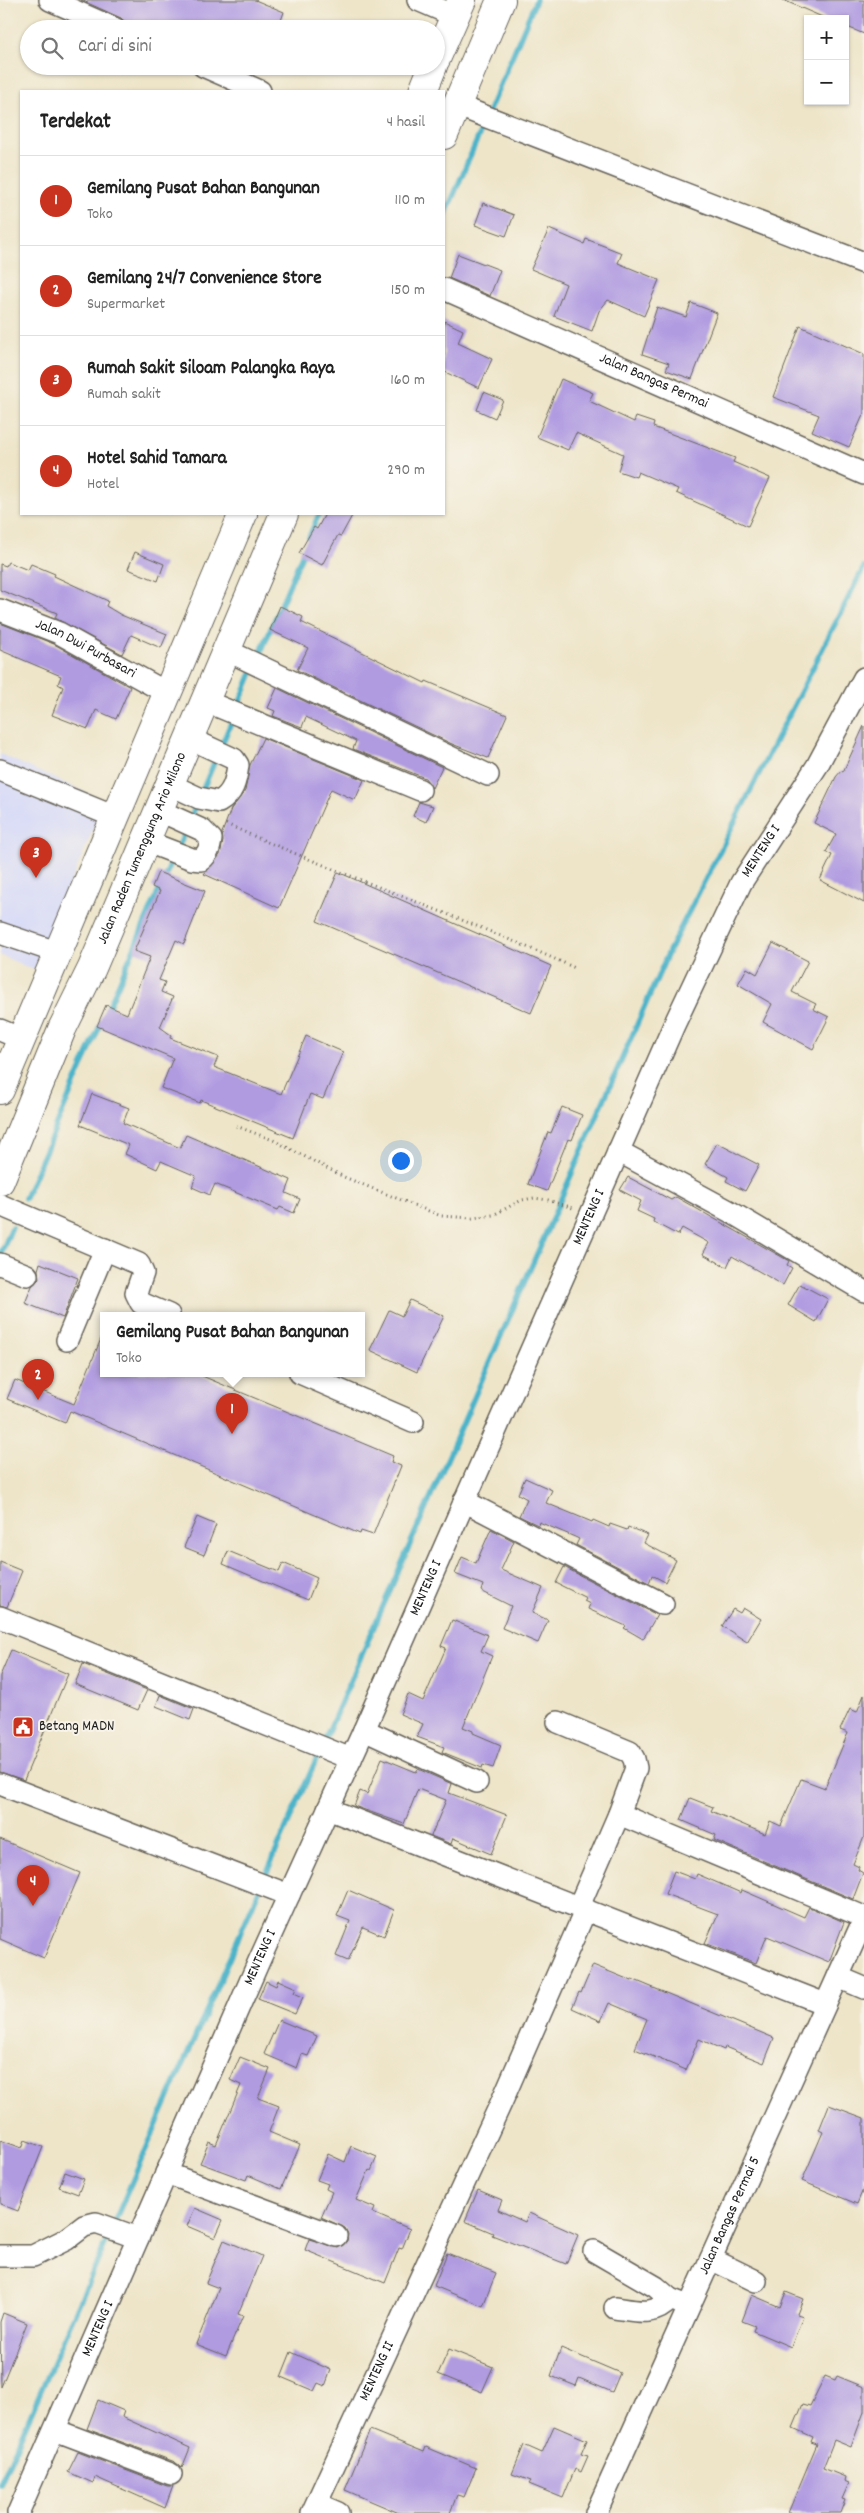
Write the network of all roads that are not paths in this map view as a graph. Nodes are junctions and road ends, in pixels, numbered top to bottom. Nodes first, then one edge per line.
1 (50, 0) edge
2 (418, 0) edge
3 (501, 0) edge
4 (458, 8) edge
5 (96, 20) edge
6 (445, 38) edge
7 (224, 75) edge
8 (429, 75) edge
9 (258, 90) edge
10 (422, 90) edge
11 (475, 112) junction
12 (445, 134) edge
13 (864, 263) edge
14 (445, 289) edge
15 (864, 474) edge
16 (243, 515) edge
17 (284, 515) edge
18 (0, 610) edge
19 (226, 650) junction
20 (864, 678) edge
21 (167, 693) junction
22 (205, 701) junction
23 (189, 738) junction
24 (488, 775) dead end
25 (2, 776) edge
26 (169, 784) junction
27 (420, 790) dead end
28 (158, 810) junction
29 (115, 817) junction
30 (145, 841) junction
31 (0, 933) edge
32 (59, 953) junction
33 (92, 968) junction
34 (11, 1034) edge
35 (0, 1090) edge
36 (618, 1151) junction
37 (0, 1181) edge
38 (0, 1205) edge
39 (105, 1249) junction
40 (0, 1264) edge
41 (27, 1275) dead end
42 (864, 1291) edge
43 (162, 1312) edge
44 (67, 1340) dead end
45 (309, 1377) edge
46 (413, 1422) dead end
47 (464, 1501) junction
48 (662, 1604) dead end
49 (0, 1617) edge
50 (558, 1722) dead end
51 (364, 1730) junction
52 (350, 1759) junction
53 (477, 1782) dead end
54 (0, 1784) edge
55 (328, 1809) junction
56 (619, 1814) junction
57 (280, 1892) junction
58 (582, 1908) junction
59 (864, 1918) edge
60 (838, 1977) junction
61 (864, 1988) edge
62 (825, 2004) junction
63 (166, 2173) junction
64 (336, 2236) dead end
65 (138, 2238) junction
66 (594, 2251) dead end
67 (0, 2256) edge
68 (711, 2259) junction
69 (756, 2280) dead end
70 (679, 2303) junction
71 (615, 2308) dead end
72 (55, 2430) junction
73 (170, 2474) dead end
74 (315, 2508) edge
75 (18, 2513) edge
76 (338, 2513) edge
77 (596, 2513) edge

1 - 5 street
2 - 4 street
3 - 11 highway
4 - 6 highway
7 - 9 street
8 - 10 highway
11 - 12 highway
11 - 13 street
14 - 15 street, Jalan Bangas Permai
16 - 21 highway
17 - 19 highway, Jalan Raden Tumenggung Ario Milono
18 - 21 street, Jalan Dwi Purbasari
19 - 22 highway, Jalan Raden Tumenggung Ario Milono
19 - 24 street
20 - 36 street, MENTENG I
21 - 29 highway
22 - 23 highway, Jalan Raden Tumenggung Ario Milono
22 - 27 street
23 - 26 highway, Jalan Raden Tumenggung Ario Milono
23 - 26 street
25 - 29 street
26 - 28 highway, Jalan Raden Tumenggung Ario Milono
28 - 30 highway, Jalan Raden Tumenggung Ario Milono
28 - 30 street
29 - 32 highway
30 - 33 highway, Jalan Raden Tumenggung Ario Milono
31 - 32 street
32 - 33 highway
32 - 34 highway
33 - 37 highway, Jalan Raden Tumenggung Ario Milono
34 - 35 highway
36 - 42 street
36 - 47 street, MENTENG I
38 - 39 street
39 - 43 street
39 - 44 street
40 - 41 street
45 - 46 street
47 - 48 street
47 - 51 street, MENTENG I
49 - 52 street
50 - 56 street, MENTENG II
51 - 52 street, MENTENG I
51 - 53 street
52 - 55 street, MENTENG I
54 - 57 street
55 - 57 street, MENTENG I
55 - 58 street
56 - 58 street, MENTENG II
56 - 59 street
57 - 63 street, MENTENG I
58 - 62 street
58 - 74 street, MENTENG II
59 - 60 street, Jalan Bangas Permai 5
60 - 61 street
60 - 62 street, Jalan Bangas Permai 5
62 - 68 street, Jalan Bangas Permai 5
63 - 64 street
63 - 65 street, MENTENG I
65 - 67 street
65 - 72 street, MENTENG I
66 - 70 street
68 - 69 street
68 - 70 street, Jalan Bangas Permai 5
70 - 71 street
70 - 77 street, Jalan Bangas Permai 5
72 - 73 street
72 - 75 street, MENTENG I
74 - 76 street

